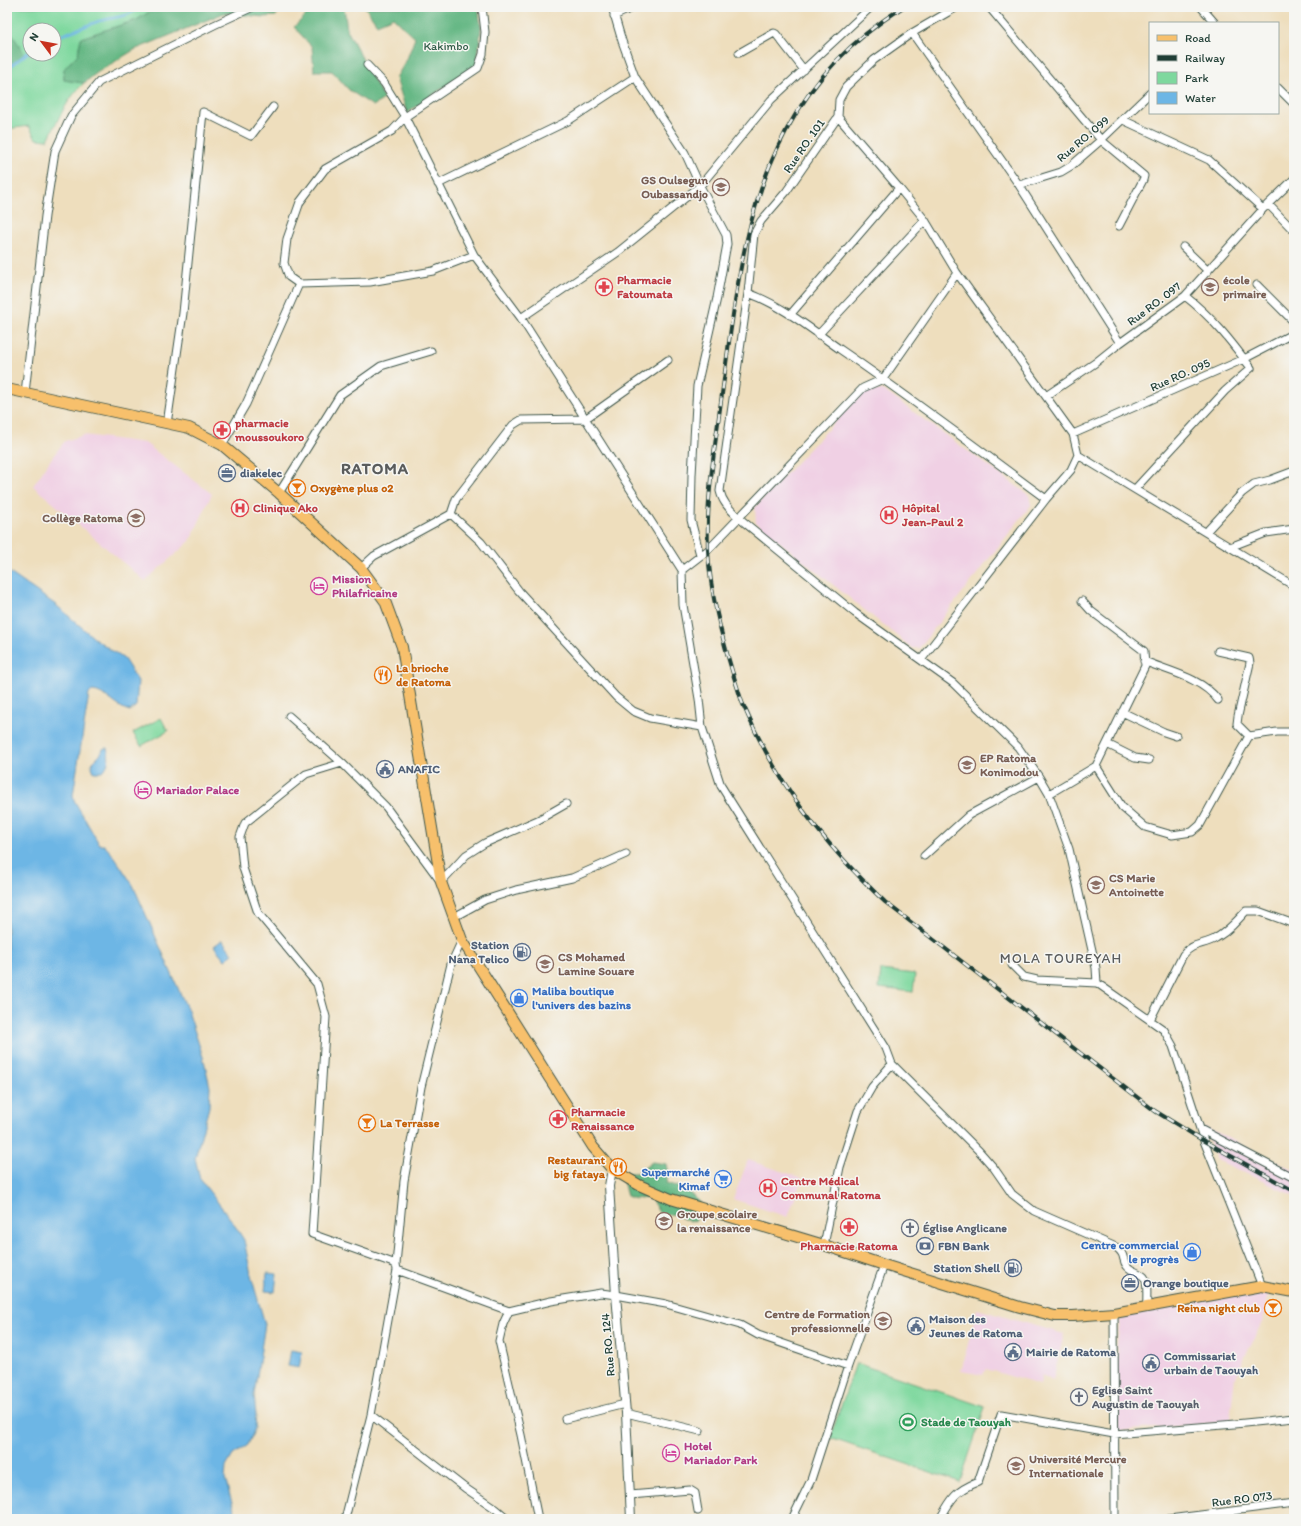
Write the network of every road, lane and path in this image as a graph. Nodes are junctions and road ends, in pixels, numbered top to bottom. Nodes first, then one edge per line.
1 (253, 7) edge
2 (482, 7) edge
3 (612, 7) edge
4 (634, 7) edge
5 (871, 7) edge
6 (957, 7) edge
7 (989, 7) edge
8 (1201, 7) edge
9 (614, 16) junction
10 (1214, 22) edge
11 (912, 33) junction
12 (739, 53) dead end
13 (367, 65) dead end
14 (804, 70) junction
15 (636, 77) junction
16 (1279, 89) edge
17 (1149, 94) edge
18 (1294, 104) edge
19 (273, 107) dead end
20 (405, 117) junction
21 (838, 117) junction
22 (1123, 120) junction
23 (1101, 140) junction
24 (1294, 179) edge
25 (438, 184) junction
26 (1020, 185) junction
27 (700, 186) junction
28 (899, 188) junction
29 (1265, 207) junction
30 (925, 220) junction
31 (1119, 226) dead end
32 (1294, 231) edge
33 (1183, 247) dead end
34 (474, 255) junction
35 (1208, 271) junction
36 (957, 273) junction
37 (299, 284) junction
38 (1257, 285) dead end
39 (748, 293) junction
40 (1185, 296) junction
41 (790, 315) junction
42 (521, 318) junction
43 (1294, 322) edge
44 (1294, 333) edge
45 (818, 335) junction
46 (1120, 343) junction
47 (431, 351) dead end
48 (1244, 358) junction
49 (668, 360) dead end
50 (883, 379) junction
51 (7, 389) edge
52 (25, 393) junction
53 (1046, 396) junction
54 (585, 419) junction
55 (167, 424) junction
56 (1073, 434) junction
57 (222, 445) junction
58 (1078, 455) junction
59 (1294, 471) edge
60 (1135, 489) junction
61 (279, 493) junction
62 (1046, 499) junction
63 (451, 514) junction
64 (739, 518) junction
65 (1294, 529) edge
66 (1206, 532) junction
67 (1230, 547) junction
68 (700, 555) junction
69 (361, 568) junction
70 (682, 570) junction
71 (1294, 586) edge
72 (1082, 601) dead end
73 (1218, 651) dead end
74 (921, 660) junction
75 (1144, 662) junction
76 (1218, 700) dead end
77 (1122, 712) junction
78 (289, 716) dead end
79 (702, 727) junction
80 (1294, 732) edge
81 (1176, 736) dead end
82 (1249, 736) junction
83 (1107, 744) junction
84 (1149, 760) dead end
85 (342, 763) junction
86 (1096, 766) junction
87 (1039, 777) junction
88 (1049, 794) junction
89 (566, 804) dead end
90 (626, 854) dead end
91 (924, 856) dead end
92 (441, 882) junction
93 (454, 917) junction
94 (1294, 924) edge
95 (462, 940) junction
96 (1012, 965) dead end
97 (1097, 982) junction
98 (1150, 1020) junction
99 (892, 1064) junction
100 (1200, 1129) junction
101 (612, 1169) junction
102 (1294, 1178) edge
103 (824, 1245) junction
104 (884, 1265) junction
105 (397, 1267) junction
106 (1262, 1286) junction
107 (1294, 1292) edge
108 (616, 1295) junction
109 (1147, 1307) junction
110 (509, 1311) junction
111 (1114, 1313) junction
112 (848, 1366) junction
113 (625, 1404) junction
114 (626, 1413) junction
115 (371, 1415) junction
116 (1294, 1418) edge
117 (565, 1420) dead end
118 (700, 1431) dead end
119 (1114, 1434) junction
120 (630, 1495) junction
121 (1294, 1504) edge
122 (698, 1511) dead end
123 (345, 1519) edge
124 (508, 1519) edge
125 (538, 1519) edge
126 (631, 1519) edge
127 (792, 1519) edge
128 (940, 1519) edge
129 (1115, 1519) edge
130 (1169, 1519) edge

1 - 52 street
2 - 20 street
3 - 9 street
4 - 9 street
5 - 14 street
6 - 11 street, Rue RO. 101
7 - 23 street
8 - 10 street
9 - 15 street
11 - 21 street, Rue RO. 101
11 - 26 street
12 - 14 street
13 - 20 street
14 - 27 street
15 - 25 street
15 - 27 street
16 - 18 street
17 - 22 street, Rue RO. 099
19 - 55 street
20 - 25 street
20 - 37 street
21 - 28 street
21 - 39 street, Rue RO. 101
22 - 23 street, Rue RO. 099
22 - 29 street
23 - 26 street, Rue RO. 099
23 - 31 street
24 - 29 street, Rue RO. 097
25 - 34 street
26 - 46 street
27 - 42 street
27 - 68 street
28 - 30 street
28 - 41 street
29 - 32 street
29 - 35 street, Rue RO. 097
30 - 36 street
30 - 45 street
33 - 35 street
34 - 37 street
34 - 42 street
35 - 40 street, Rue RO. 097
36 - 50 street
36 - 53 street
37 - 57 street
38 - 43 street
39 - 41 street
39 - 64 street, Rue RO. 101
40 - 46 street, Rue RO. 097
40 - 48 street
41 - 45 street
42 - 54 street
44 - 48 street, Rue RO. 095
45 - 50 street
46 - 53 street, Rue RO. 097
47 - 61 street
48 - 56 street, Rue RO. 095
48 - 60 street
49 - 54 street
50 - 62 street
50 - 64 street
51 - 52 main road
52 - 55 main road
53 - 56 street
54 - 63 street
54 - 70 street
55 - 57 main road
56 - 58 street
57 - 61 main road
58 - 60 street
58 - 62 street
59 - 66 street
60 - 66 street
61 - 69 main road
62 - 74 street
63 - 69 street
63 - 79 street
64 - 68 street
64 - 74 street, Rue RO. 101
65 - 67 street
66 - 67 street
67 - 71 street
68 - 70 street
69 - 92 main road
70 - 79 street
72 - 75 street
73 - 82 street
74 - 87 street, Rue RO. 101
75 - 76 street
75 - 77 street
77 - 81 street
77 - 83 street
78 - 85 street
79 - 99 street
80 - 82 street
82 - 86 street
83 - 84 street
83 - 86 street
85 - 92 street
85 - 105 street
86 - 88 street
87 - 88 street, Rue RO. 101
87 - 91 street
88 - 97 street, Rue RO. 101
89 - 92 street
90 - 93 street
92 - 93 main road
93 - 95 main road
94 - 98 street
95 - 101 main road
95 - 105 street
96 - 97 street
97 - 98 street
98 - 100 street
99 - 103 street
99 - 109 street
100 - 102 street
100 - 106 street
101 - 103 main road
101 - 108 street, Rue RO. 124
103 - 104 main road
104 - 111 main road
104 - 112 street
105 - 110 street
105 - 115 street
106 - 107 main road
106 - 109 main road
108 - 110 street
108 - 112 street
108 - 113 street, Rue RO. 124
109 - 111 main road
110 - 125 street
111 - 119 street
112 - 127 street
113 - 114 street, Rue RO. 124
113 - 117 street
114 - 118 street
114 - 120 street, Rue RO. 124
115 - 123 street
115 - 124 street
116 - 119 street
119 - 128 street
119 - 129 street
120 - 122 street
120 - 126 street, Rue RO. 124
121 - 130 street, Rue RO 073

